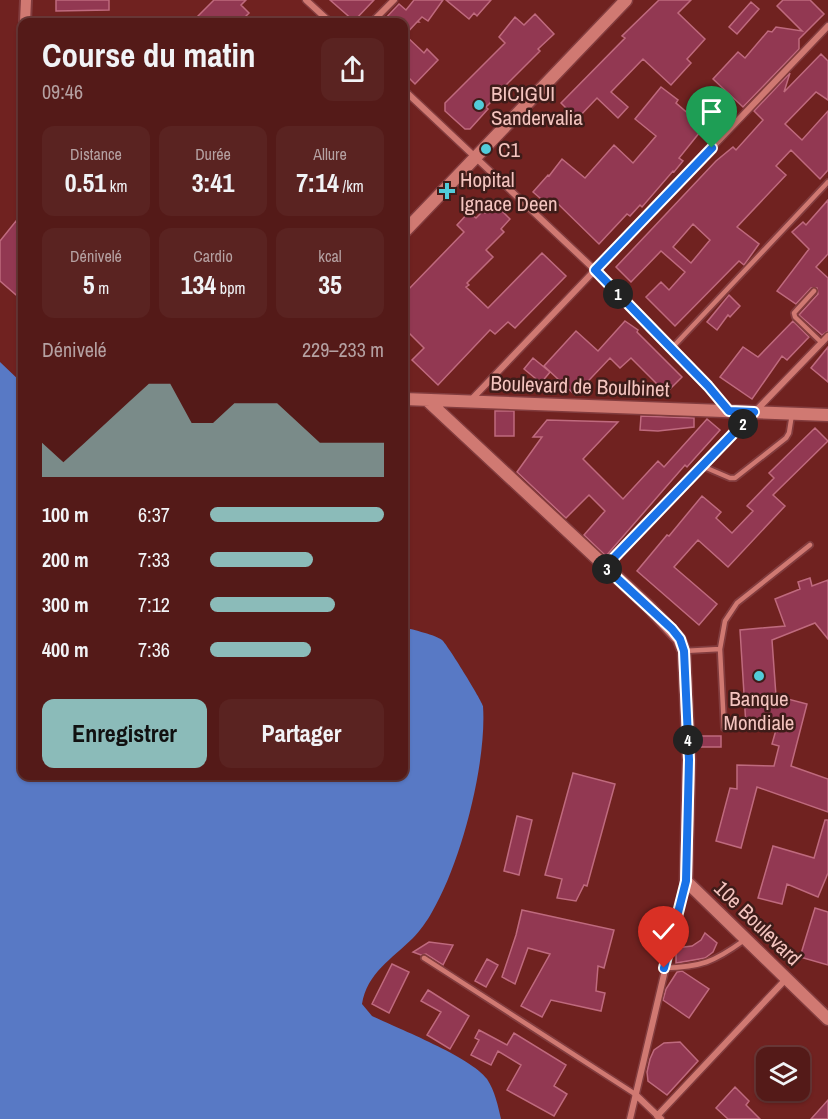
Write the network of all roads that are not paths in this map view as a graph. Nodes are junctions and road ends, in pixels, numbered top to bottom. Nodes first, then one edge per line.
1 (26, 0) edge
2 (306, 0) edge
3 (394, 0) edge
4 (626, 0) edge
5 (25, 18) edge
6 (326, 18) edge
7 (376, 18) edge
8 (828, 26) edge
9 (408, 94) edge
10 (476, 157) junction
11 (828, 182) edge
12 (408, 228) edge
13 (595, 270) junction
14 (814, 291) dead end
15 (828, 336) edge
16 (822, 343) junction
17 (671, 349) junction
18 (408, 399) edge
19 (428, 401) junction
20 (469, 402) junction
21 (729, 411) junction
22 (754, 412) junction
23 (792, 414) junction
24 (828, 415) edge
25 (702, 466) junction
26 (810, 545) dead end
27 (605, 567) junction
28 (720, 649) junction
29 (684, 651) junction
30 (724, 728) dead end
31 (686, 881) junction
32 (746, 939) junction
33 (424, 958) dead end
34 (664, 968) junction
35 (787, 978) junction
36 (828, 1019) edge
37 (635, 1094) junction
38 (659, 1117) edge
39 (630, 1119) edge

1 - 5 street
2 - 6 street
3 - 7 street
4 - 10 main road
8 - 13 street
9 - 10 street
10 - 12 main road
10 - 13 street
11 - 17 lane
13 - 17 street
13 - 20 street
14 - 16 lane
15 - 16 street
16 - 22 street
17 - 21 street
18 - 19 main road, Boulevard de Boulbinet
19 - 20 main road, Boulevard de Boulbinet
19 - 27 main road
20 - 21 main road, Boulevard de Boulbinet
21 - 22 main road, Boulevard de Boulbinet
22 - 23 main road, Boulevard de Boulbinet
22 - 25 street
23 - 24 main road, Boulevard de Boulbinet
23 - 25 lane
25 - 27 street
26 - 28 lane
27 - 29 main road
28 - 29 lane
28 - 30 lane
29 - 31 main road
31 - 32 main road, 10e Boulevard
31 - 34 street
32 - 34 lane
32 - 35 main road, 10e Boulevard
33 - 37 lane
34 - 37 street
35 - 36 main road, 10e Boulevard
35 - 38 street
37 - 38 street
37 - 39 street

